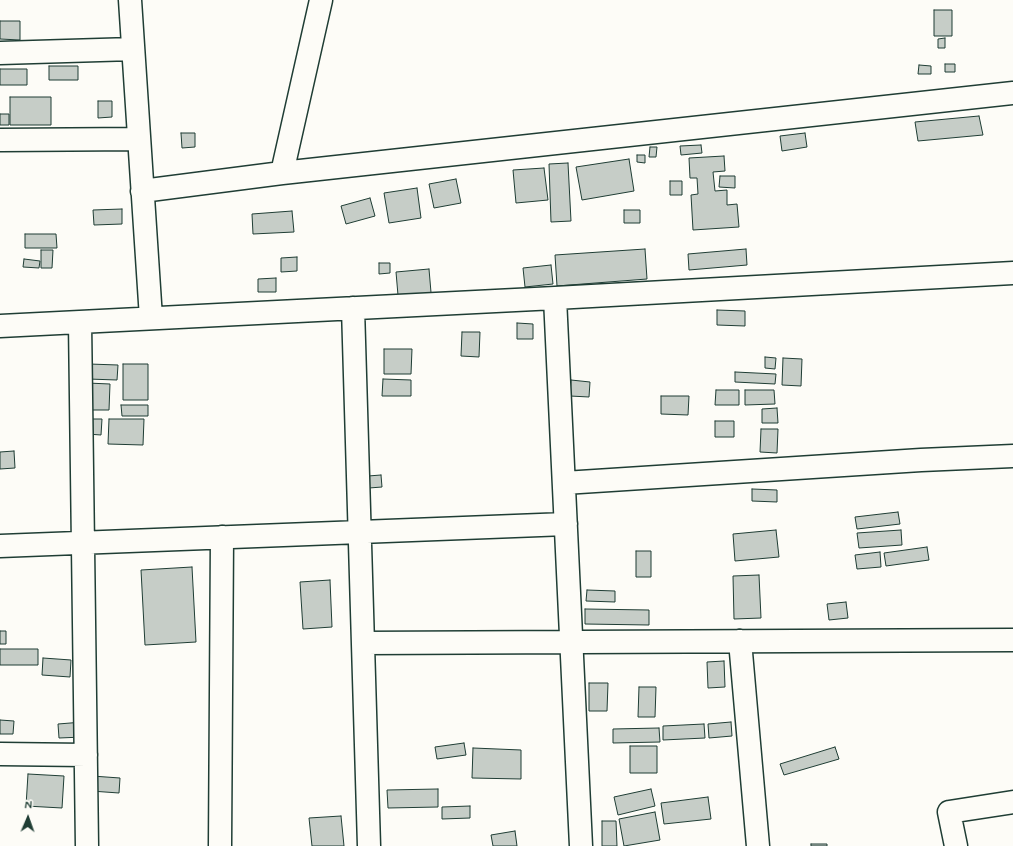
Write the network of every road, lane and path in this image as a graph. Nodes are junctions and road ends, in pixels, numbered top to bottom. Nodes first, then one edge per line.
1 (130, 0) edge
2 (320, 0) edge
3 (133, 49) junction
4 (0, 53) edge
5 (1013, 93) edge
6 (139, 139) junction
7 (0, 140) edge
8 (282, 173) junction
9 (142, 191) junction
10 (1013, 273) edge
11 (555, 298) junction
12 (353, 308) junction
13 (150, 318) junction
14 (80, 322) junction
15 (0, 326) edge
16 (1013, 456) edge
17 (564, 483) junction
18 (566, 524) junction
19 (360, 532) junction
20 (222, 538) junction
21 (83, 542) junction
22 (0, 546) edge
23 (1013, 640) edge
24 (740, 641) junction
25 (571, 642) junction
26 (363, 643) junction
27 (0, 754) edge
28 (86, 755) junction
29 (1013, 802) edge
30 (87, 846) edge
31 (220, 846) edge
32 (369, 846) edge
33 (580, 846) edge
34 (758, 846) edge
35 (956, 846) edge

1 - 3 street
2 - 8 street
3 - 4 street
3 - 6 street
5 - 8 street
6 - 7 street
6 - 9 street
8 - 9 street
9 - 13 street
10 - 11 street
11 - 12 street
11 - 17 street
12 - 13 street
12 - 19 street
13 - 14 street
14 - 15 street
14 - 21 street
16 - 17 street
17 - 18 street
18 - 19 street
18 - 25 street
19 - 20 street
19 - 26 street
20 - 21 street
20 - 31 street
21 - 22 street
21 - 28 street
23 - 24 street
24 - 25 street
24 - 34 street
25 - 26 street
25 - 33 street
26 - 32 street
27 - 28 street
28 - 30 street
29 - 35 street

